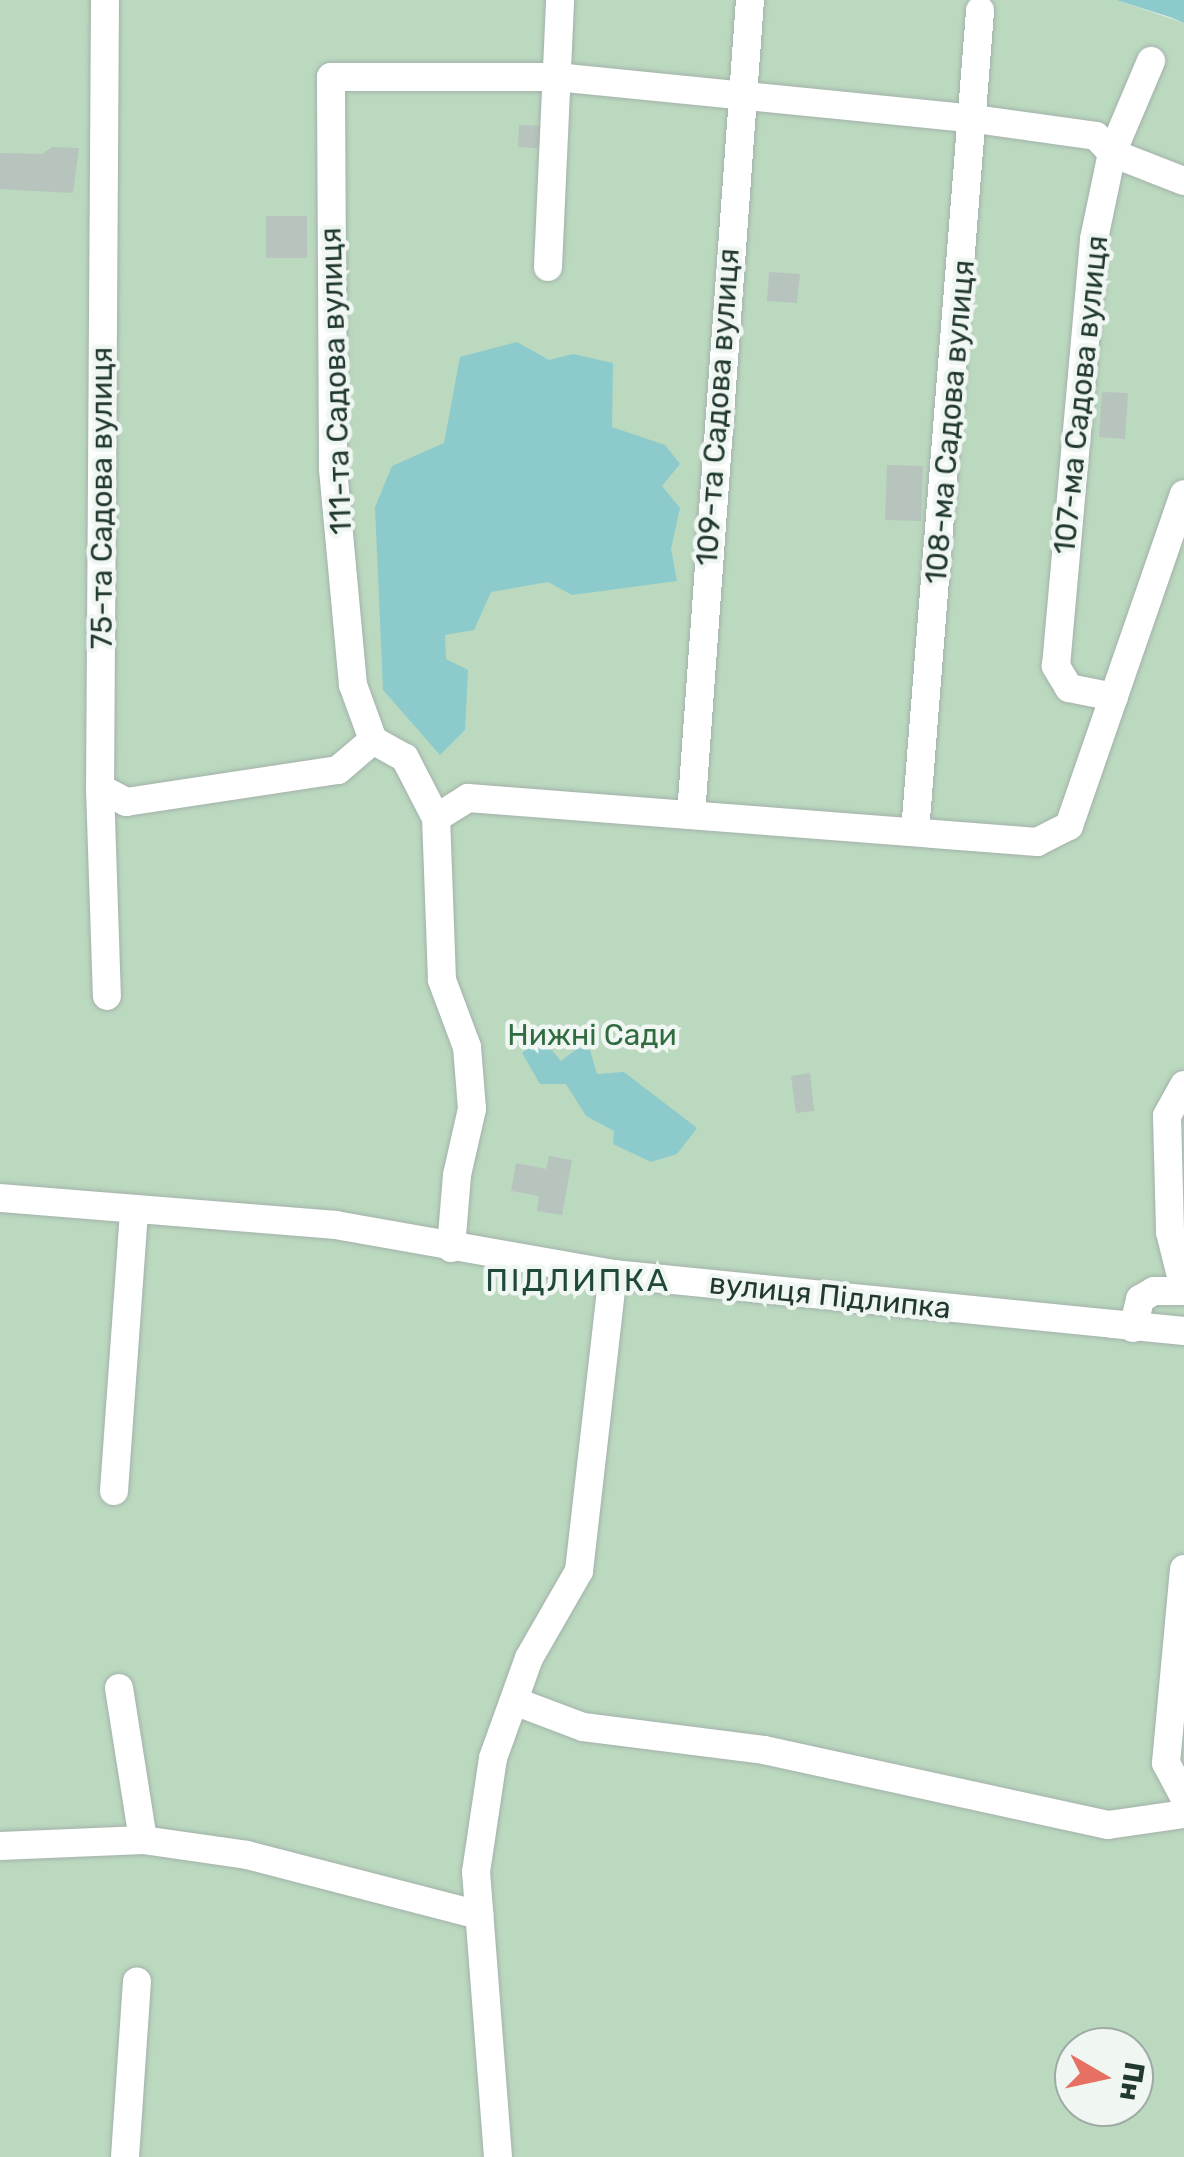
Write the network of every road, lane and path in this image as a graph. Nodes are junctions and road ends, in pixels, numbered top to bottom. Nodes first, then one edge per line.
1 (104, 0) edge
2 (560, 0) edge
3 (750, 0) edge
4 (980, 11) dead end
5 (1152, 61) dead end
6 (556, 77) junction
7 (738, 96) junction
8 (976, 119) junction
9 (1112, 154) junction
10 (1184, 182) edge
11 (548, 266) dead end
12 (1184, 494) edge
13 (1114, 697) junction
14 (373, 740) junction
15 (100, 788) junction
16 (691, 815) junction
17 (436, 818) junction
18 (915, 832) junction
19 (106, 996) dead end
20 (1184, 1085) edge
21 (0, 1198) edge
22 (134, 1210) junction
23 (451, 1248) junction
24 (613, 1274) junction
25 (1184, 1289) edge
26 (1134, 1328) junction
27 (1184, 1330) edge
28 (114, 1491) dead end
29 (1184, 1569) edge
30 (119, 1688) dead end
31 (514, 1701) junction
32 (1184, 1797) edge
33 (1184, 1814) edge
34 (143, 1840) junction
35 (0, 1846) edge
36 (479, 1914) junction
37 (136, 1981) dead end
38 (125, 2157) edge
39 (498, 2157) edge

1 - 15 street, 75-та Садова вулиця
2 - 6 street
3 - 7 street, 109-та Садова вулиця
4 - 8 street, 108-ма Садова вулиця
5 - 9 street, 107-ма Садова вулиця
6 - 7 street
6 - 11 street
6 - 14 street, 111-та Садова вулиця
7 - 8 street
7 - 16 street, 109-та Садова вулиця
8 - 9 street
8 - 18 street, 108-ма Садова вулиця
9 - 10 street
9 - 13 street, 107-ма Садова вулиця
12 - 13 street
13 - 18 street
14 - 15 street
14 - 17 street
15 - 19 street, 75-та Садова вулиця
16 - 17 street
16 - 18 street
17 - 23 street
20 - 25 street
21 - 22 street, вулиця Підлипка
22 - 23 street, вулиця Підлипка
22 - 28 street
23 - 24 street, вулиця Підлипка
24 - 26 street, вулиця Підлипка
24 - 31 street
25 - 26 street
26 - 27 street, вулиця Підлипка
29 - 32 street
30 - 34 street
31 - 33 street
31 - 36 street
34 - 35 street
34 - 36 street
36 - 39 street
37 - 38 street

